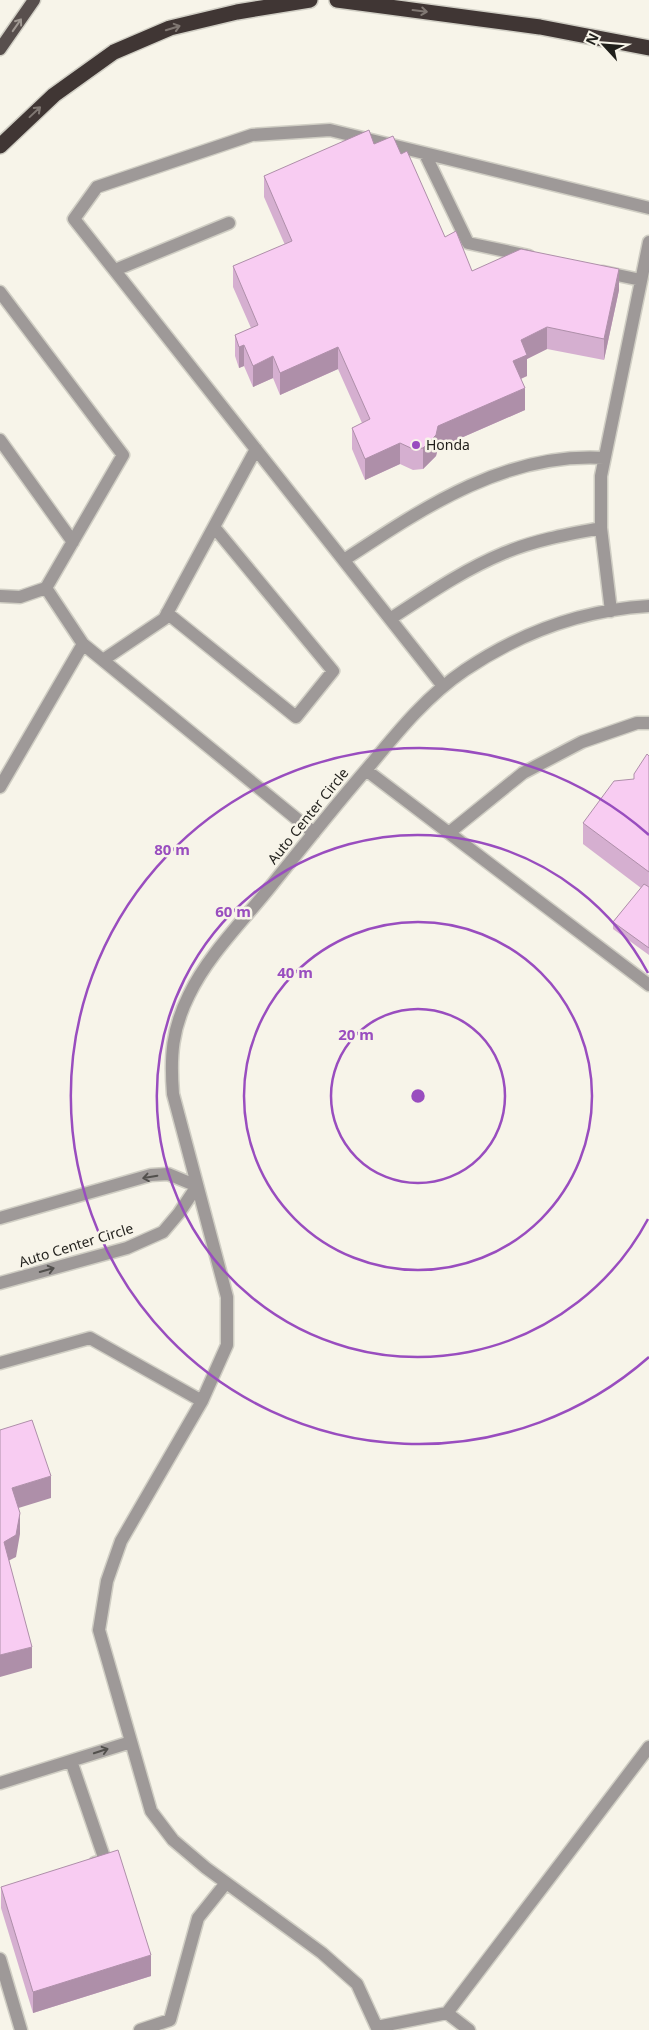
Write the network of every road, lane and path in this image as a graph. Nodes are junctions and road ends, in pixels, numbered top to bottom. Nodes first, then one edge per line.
1 (34, 0) edge
2 (310, 0) edge
3 (337, 0) edge
4 (649, 48) edge
5 (0, 49) edge
6 (0, 146) edge
7 (425, 154) junction
8 (649, 208) edge
9 (229, 223) dead end
10 (649, 242) edge
11 (545, 260) edge
12 (115, 270) junction
13 (593, 270) edge
14 (641, 280) junction
15 (0, 292) edge
16 (0, 440) edge
17 (256, 449) junction
18 (604, 458) junction
19 (214, 527) junction
20 (601, 528) junction
21 (73, 542) junction
22 (344, 560) junction
23 (46, 588) junction
24 (0, 596) edge
25 (649, 606) edge
26 (612, 610) junction
27 (167, 613) junction
28 (390, 619) junction
29 (83, 644) junction
30 (103, 660) junction
31 (443, 686) junction
32 (649, 723) edge
33 (366, 770) junction
34 (0, 787) edge
35 (450, 832) junction
36 (314, 833) junction
37 (649, 985) edge
38 (197, 1186) junction
39 (0, 1218) edge
40 (0, 1284) edge
41 (0, 1364) edge
42 (202, 1401) junction
43 (131, 1742) junction
44 (649, 1747) edge
45 (71, 1761) junction
46 (0, 1783) edge
47 (86, 1865) edge
48 (226, 1883) junction
49 (0, 1959) edge
50 (447, 2013) junction
51 (377, 2029) edge
52 (21, 2030) edge
53 (140, 2030) edge
54 (468, 2030) edge

5 -> 1 main road
6 -> 2 highway
3 -> 4 highway
7 - 8 street
7 - 11 street
7 - 12 street
9 - 12 street
10 - 14 street
12 - 17 street
13 - 14 street
14 - 18 street
15 - 21 street
16 - 21 street
17 - 19 street
17 - 22 street
18 - 20 street
18 - 22 street
19 - 27 street
19 - 27 street
20 - 26 street
20 - 28 street
21 - 23 street
22 - 28 street
23 - 24 street
23 - 29 street
25 - 26 street, Auto Center Circle
26 - 31 street, Auto Center Circle
27 - 30 street
28 - 31 street
29 - 30 street
29 - 34 street
30 - 36 street
31 - 33 street, Auto Center Circle
32 - 35 street
33 - 35 street
33 - 36 street, Auto Center Circle
35 - 37 street
36 - 38 street, Auto Center Circle
38 -> 39 street
40 -> 38 street, Auto Center Circle
38 - 42 street
41 - 42 street
42 - 43 street
45 -> 43 street
43 - 48 street
44 - 50 street
45 - 46 street
45 - 47 street
48 - 51 street
48 - 53 street
49 - 52 street
50 - 51 street
50 - 54 street

